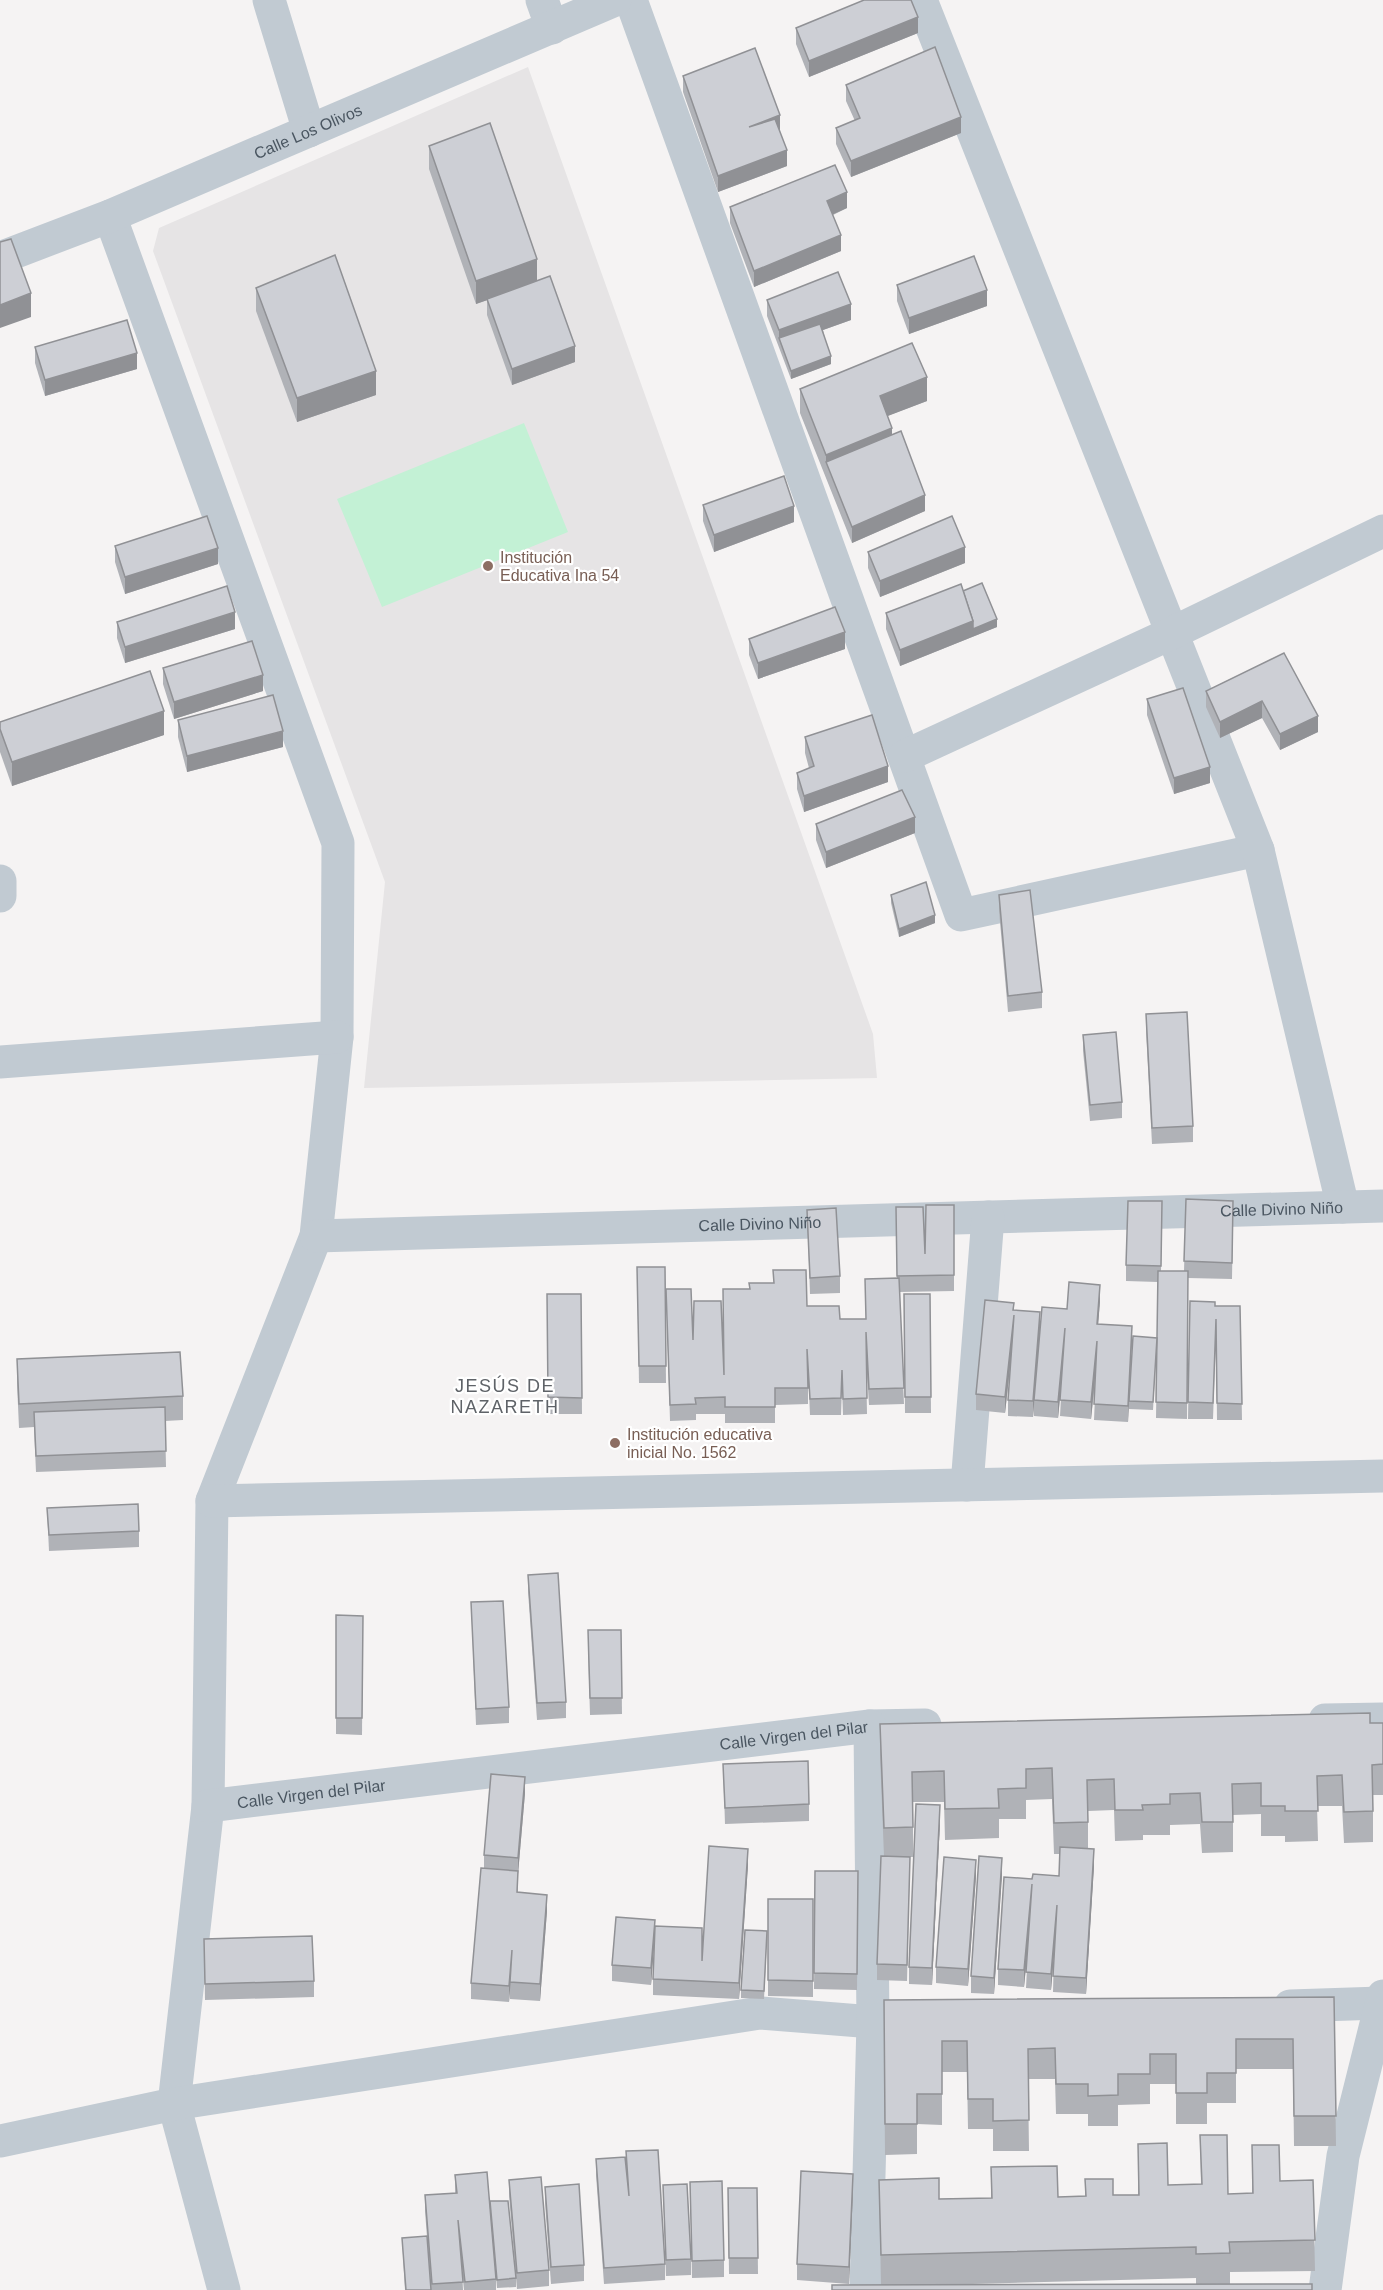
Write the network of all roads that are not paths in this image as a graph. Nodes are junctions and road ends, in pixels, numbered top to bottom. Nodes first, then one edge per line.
1 (268, 0) edge
2 (615, 0) edge
3 (631, 0) edge
4 (921, 0) edge
5 (547, 14) edge
6 (309, 131) junction
7 (110, 216) junction
8 (0, 258) edge
9 (1383, 531) edge
10 (1172, 633) junction
11 (904, 756) junction
12 (1258, 850) junction
13 (0, 881) edge
14 (0, 896) edge
15 (337, 1037) junction
16 (0, 1062) edge
17 (1383, 1206) edge
18 (1343, 1207) junction
19 (988, 1217) junction
20 (316, 1236) junction
21 (1383, 1476) edge
22 (967, 1485) junction
23 (212, 1501) junction
24 (1383, 1719) edge
25 (1299, 1720) edge
26 (954, 1725) edge
27 (870, 1726) junction
28 (208, 1806) junction
29 (1382, 1999) edge
30 (1263, 2007) edge
31 (956, 2019) edge
32 (873, 2022) junction
33 (174, 2104) junction
34 (0, 2141) edge
35 (224, 2290) edge
36 (866, 2290) edge
37 (1325, 2290) edge

1 - 6 street
2 - 5 street, Calle Los Olivos
3 - 11 street
4 - 10 street
5 - 6 street, Calle Los Olivos
6 - 7 street, Calle Los Olivos
7 - 8 street, Calle Los Olivos
7 - 15 street
9 - 10 street
10 - 11 street
10 - 12 street
11 - 12 street
12 - 18 street
13 - 14 street
15 - 16 street
15 - 20 street
17 - 18 street, Calle Divino Niño
18 - 19 street, Calle Divino Niño
19 - 20 street, Calle Divino Niño
19 - 22 street
20 - 23 street
21 - 22 street
22 - 23 street
23 - 28 street
24 - 25 street
26 - 27 street, Calle Virgen del Pilar
27 - 28 street, Calle Virgen del Pilar
27 - 32 street
28 - 33 street
29 - 30 street
29 - 37 street
31 - 32 street
32 - 33 street
32 - 36 street
33 - 34 street
33 - 35 street

